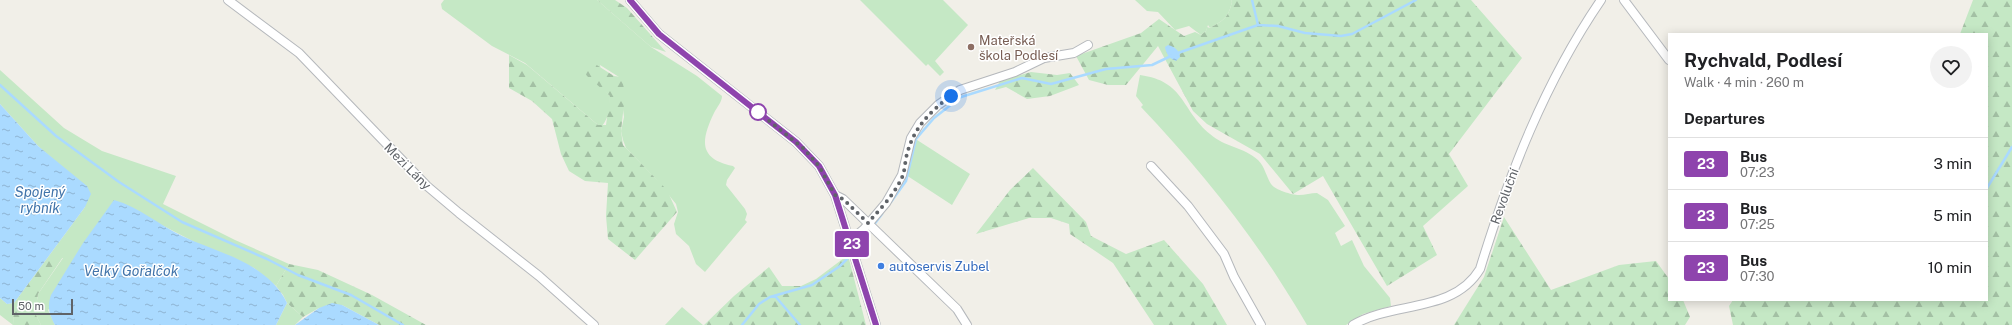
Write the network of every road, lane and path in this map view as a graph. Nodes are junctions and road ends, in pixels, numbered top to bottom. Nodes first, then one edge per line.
1 (228, 0) edge
2 (622, 0) edge
3 (1601, 0) edge
4 (1624, 0) edge
5 (631, 2) edge
6 (1088, 45) dead end
7 (1668, 59) edge
8 (1152, 166) dead end
9 (835, 195) junction
10 (868, 223) junction
11 (851, 240) junction
12 (594, 325) edge
13 (876, 325) edge
14 (967, 325) edge
15 (1262, 325) edge
16 (1353, 325) edge

1 - 12 street, Mezi Lány
2 - 5 street
3 - 16 street, Revoluční
4 - 7 street
5 - 9 street
6 - 10 street
8 - 15 street
9 - 10 street
9 - 11 street
10 - 11 street
10 - 14 street
11 - 13 street

